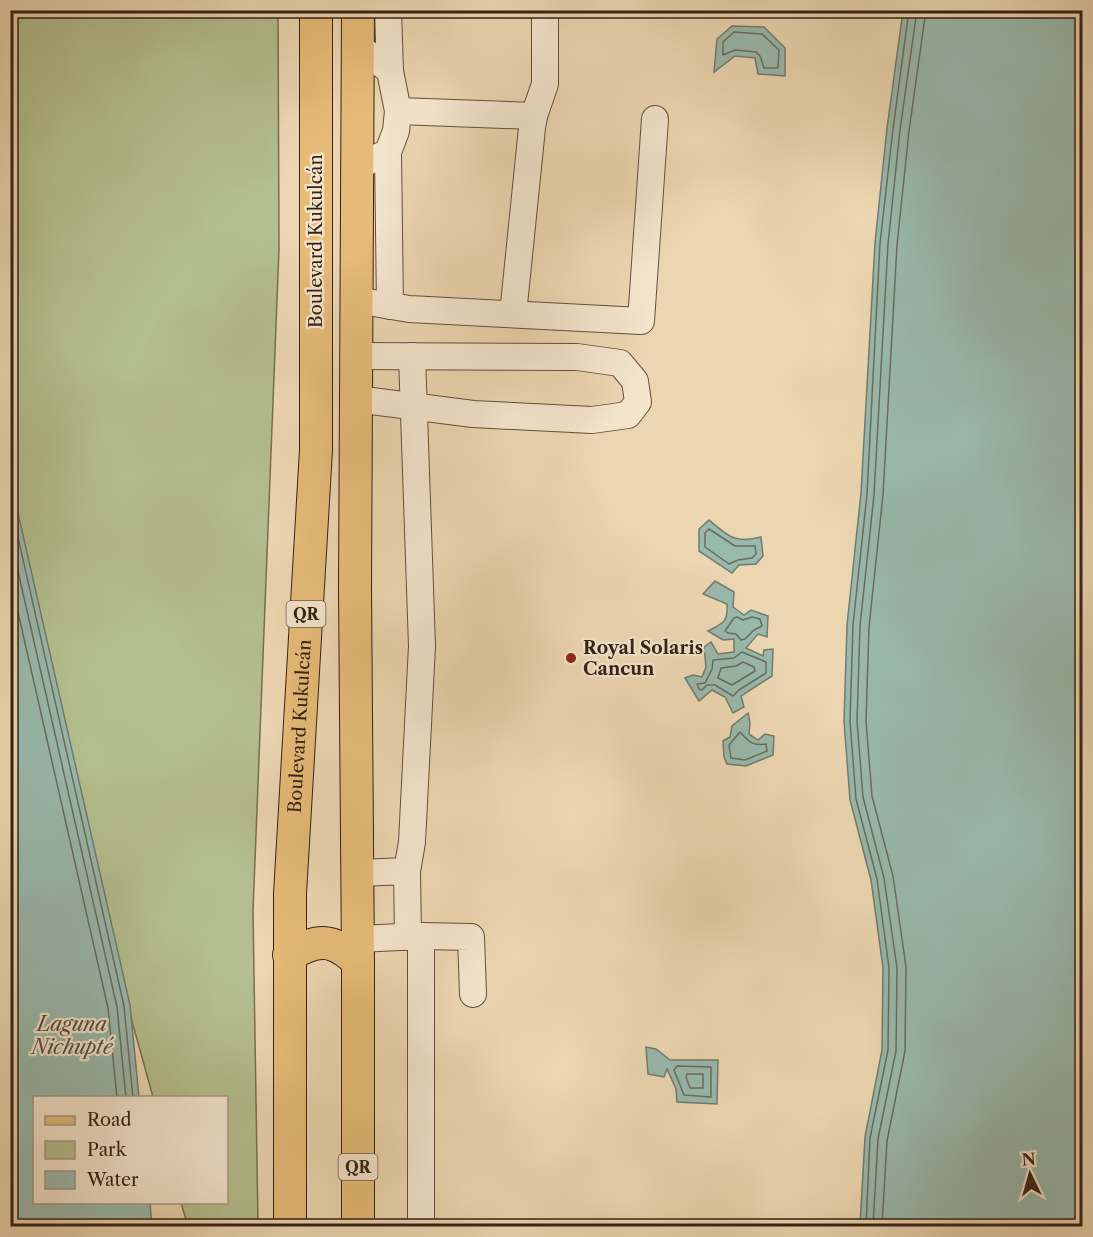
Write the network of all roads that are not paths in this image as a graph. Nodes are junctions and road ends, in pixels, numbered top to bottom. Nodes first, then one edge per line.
1 (316, 10) edge
2 (358, 10) edge
3 (388, 10) edge
4 (545, 10) edge
5 (357, 45) junction
6 (390, 71) junction
7 (398, 111) junction
8 (534, 116) junction
9 (655, 119) dead end
10 (388, 152) junction
11 (357, 167) junction
12 (356, 300) junction
13 (390, 306) junction
14 (513, 314) junction
15 (356, 356) junction
16 (412, 356) junction
17 (356, 399) junction
18 (412, 406) junction
19 (407, 872) junction
20 (357, 873) junction
21 (415, 936) junction
22 (358, 950) junction
23 (289, 955) junction
24 (473, 994) dead end
25 (290, 1227) edge
26 (358, 1227) edge
27 (421, 1227) edge

1 - 23 main road, Boulevard Kukulcán / QR
2 - 5 main road, QR
3 - 6 lane
4 - 8 lane
5 - 6 lane
5 - 11 main road, QR
6 - 7 lane
7 - 8 lane
7 - 10 lane
8 - 14 lane
9 - 14 lane
10 - 11 lane
10 - 13 lane
11 - 12 main road, QR
12 - 13 lane
12 - 15 main road, QR
13 - 14 lane
15 - 16 lane
15 - 17 main road, QR
16 - 18 lane
16 - 18 lane
17 - 18 lane
17 - 20 main road, QR
18 - 19 lane
19 - 20 lane
19 - 21 lane
20 - 22 main road, QR
21 - 22 lane
21 - 24 lane
21 - 27 lane
22 - 23 main road
22 - 26 main road, QR
23 - 25 main road, Boulevard Kukulcán / QR

